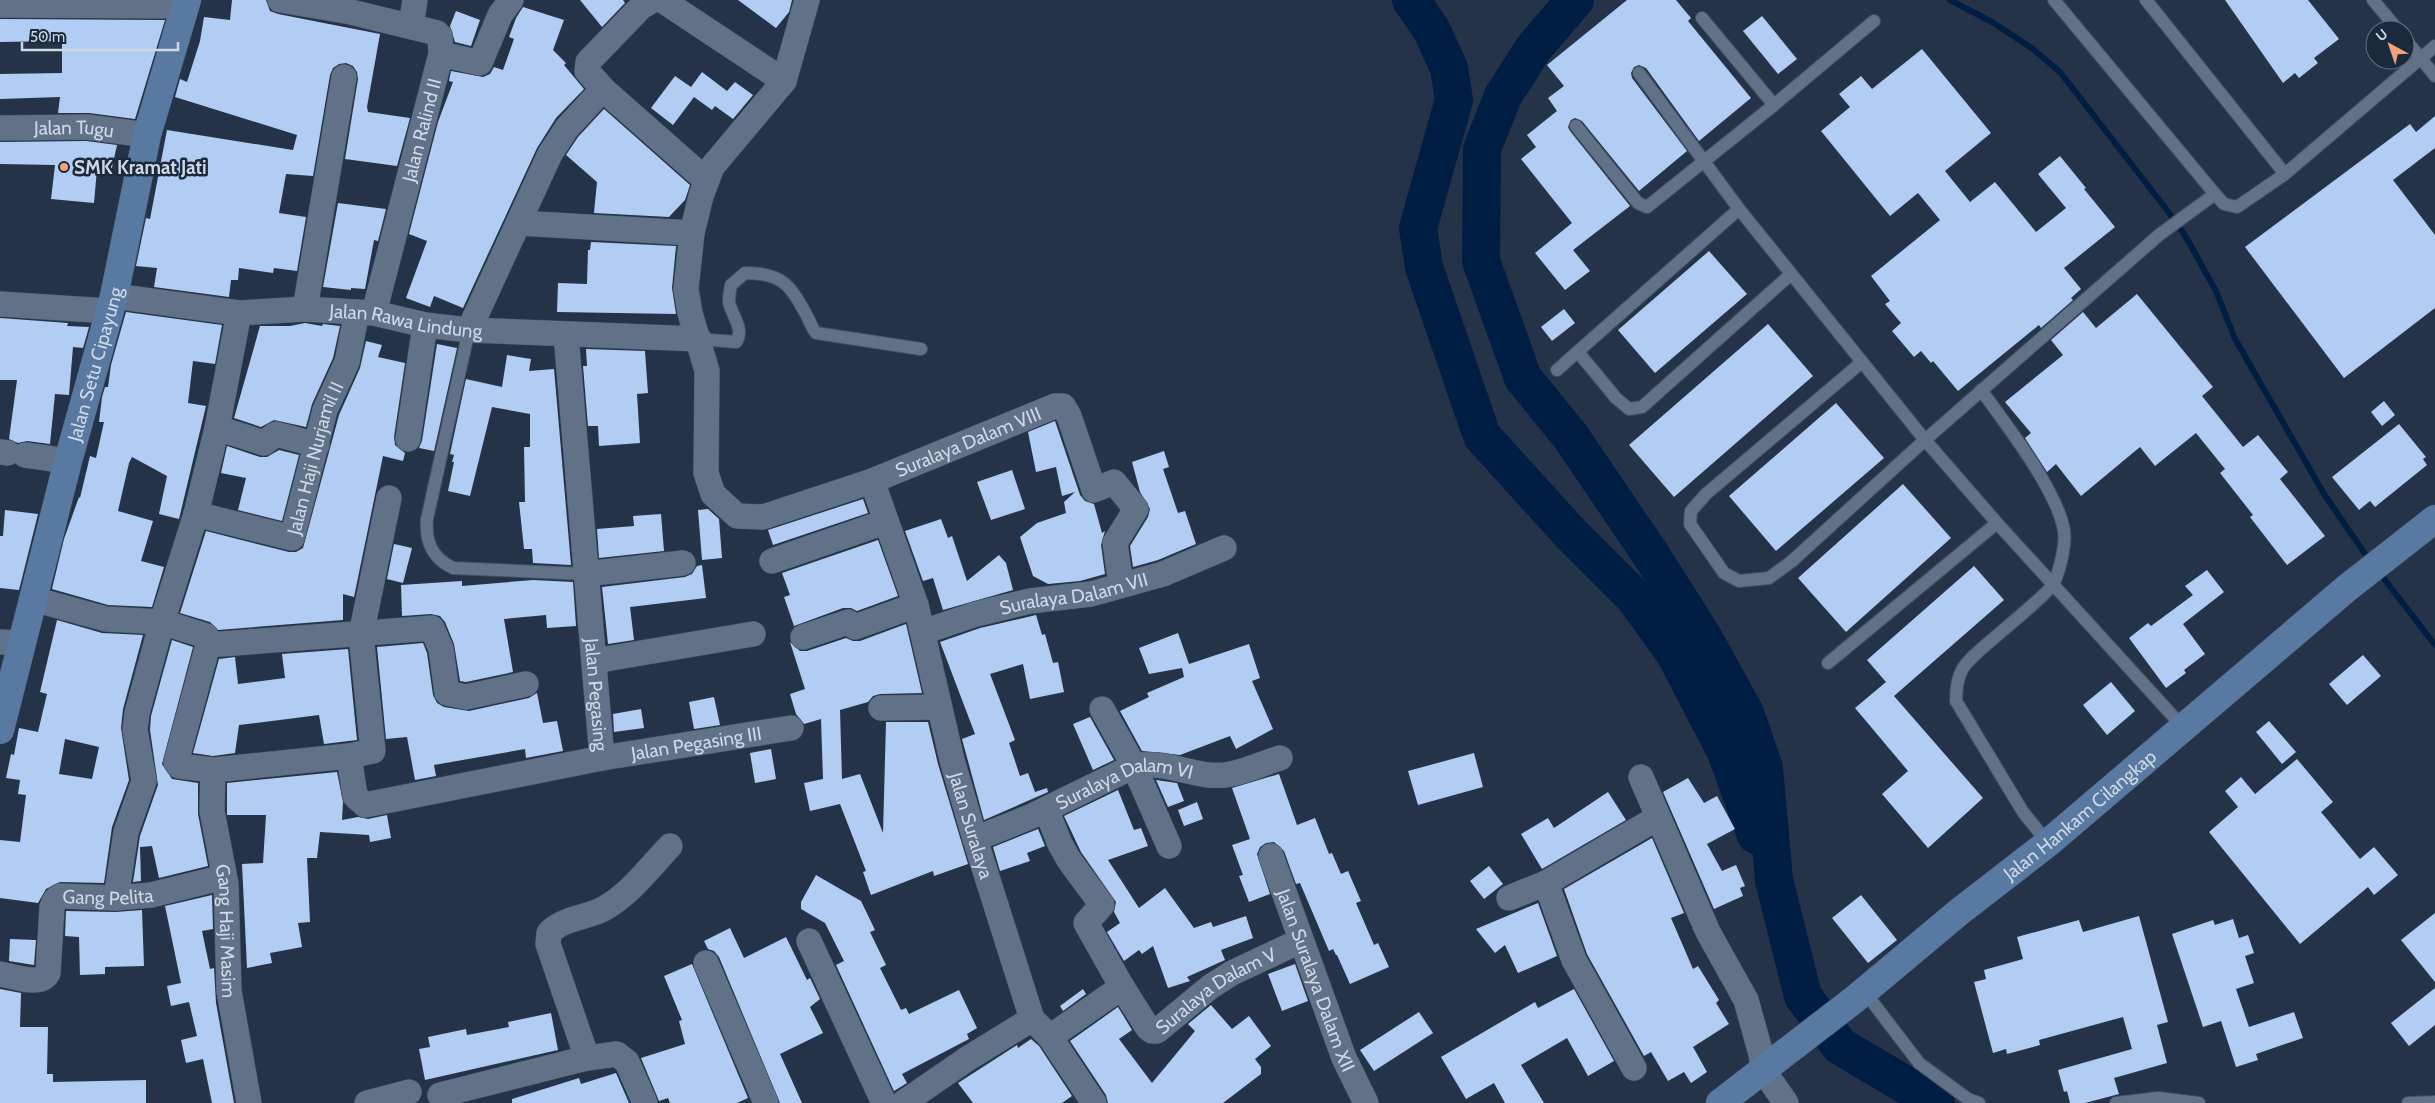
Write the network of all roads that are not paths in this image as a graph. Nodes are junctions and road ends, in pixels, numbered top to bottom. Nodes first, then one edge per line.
1 (280, 0) edge
2 (415, 0) edge
3 (510, 0) edge
4 (807, 0) edge
5 (2054, 0) edge
6 (2146, 0) edge
7 (2373, 0) edge
8 (648, 2) edge
9 (186, 3) edge
10 (0, 5) edge
11 (1702, 18) dead end
12 (2390, 20) edge
13 (1874, 21) dead end
14 (411, 26) junction
15 (2435, 46) edge
16 (2415, 51) edge
17 (441, 54) junction
18 (2420, 57) junction
19 (1640, 73) dead end
20 (2435, 76) edge
21 (344, 77) dead end
22 (784, 81) junction
23 (603, 89) junction
24 (1774, 105) junction
25 (1576, 126) dead end
26 (0, 128) edge
27 (147, 135) junction
28 (1704, 161) junction
29 (2285, 174) junction
30 (706, 180) junction
31 (2215, 194) junction
32 (1739, 210) junction
33 (518, 222) junction
34 (692, 232) junction
35 (1790, 275) junction
36 (111, 303) junction
37 (0, 304) edge
38 (305, 309) junction
39 (239, 313) junction
40 (365, 313) junction
41 (425, 325) junction
42 (469, 330) junction
43 (566, 335) junction
44 (699, 338) junction
45 (920, 349) dead end
46 (1578, 352) junction
47 (1862, 362) junction
48 (1556, 370) dead end
49 (1981, 390) junction
50 (217, 428) junction
51 (408, 439) dead end
52 (1924, 440) junction
53 (318, 445) junction
54 (11, 454) edge
55 (68, 461) junction
56 (872, 482) junction
57 (389, 498) dead end
58 (196, 514) junction
59 (2434, 521) edge
60 (886, 522) junction
61 (1997, 523) junction
62 (1224, 548) dead end
63 (772, 561) dead end
64 (683, 563) dead end
65 (585, 574) junction
66 (2053, 584) junction
67 (1120, 585) junction
68 (33, 599) junction
69 (916, 605) junction
70 (162, 622) junction
71 (922, 632) junction
72 (753, 634) dead end
73 (361, 635) junction
74 (803, 637) dead end
75 (11, 642) edge
76 (208, 645) junction
77 (594, 661) junction
78 (1828, 663) dead end
79 (526, 684) dead end
80 (939, 707) junction
81 (881, 708) dead end
82 (1102, 709) dead end
83 (2182, 726) junction
84 (792, 728) dead end
85 (0, 730) edge
86 (348, 756) junction
87 (602, 758) junction
88 (1280, 758) dead end
89 (1134, 766) junction
90 (207, 769) junction
91 (1641, 777) dead end
92 (1046, 809) junction
93 (1657, 818) junction
94 (974, 840) junction
95 (2048, 843) junction
96 (670, 846) dead end
97 (1169, 846) dead end
98 (1271, 856) dead end
99 (224, 877) junction
100 (1546, 883) junction
101 (116, 898) junction
102 (1509, 898) dead end
103 (809, 941) dead end
104 (1300, 941) junction
105 (706, 963) dead end
106 (0, 974) edge
107 (1122, 986) junction
108 (1860, 995) junction
109 (1032, 1019) junction
110 (1050, 1038) junction
111 (587, 1058) junction
112 (1634, 1068) dead end
113 (1763, 1070) junction
114 (409, 1092) dead end
115 (440, 1095) dead end
116 (2435, 1102) edge
117 (249, 1103) edge
118 (367, 1103) edge
119 (645, 1103) edge
120 (766, 1103) edge
121 (884, 1103) edge
122 (903, 1103) edge
123 (1094, 1103) edge
124 (1366, 1103) edge
125 (1720, 1103) edge
126 (1786, 1103) edge
127 (1980, 1103) edge
128 (2116, 1103) edge
129 (2199, 1103) edge
130 (2408, 1103) edge

1 - 14 street
2 - 14 street
3 - 17 street, Jalan Ralind II
4 - 22 street
5 - 31 lane
6 - 29 lane
7 - 12 lane
8 - 22 street
8 - 23 street
9 - 10 street
9 - 27 street, Jalan Setu Cipayung
11 - 24 lane
13 - 24 lane
14 - 17 street
15 - 18 lane
16 - 18 lane
17 - 40 street, Jalan Ralind II
18 - 20 lane
18 - 29 lane
19 - 28 lane
21 - 38 street
22 - 30 street, Suralaya Dalam VIII
23 - 30 street
23 - 33 street
24 - 28 lane
25 - 28 lane
26 - 27 street, Jalan Tugu
27 - 36 street, Jalan Setu Cipayung
28 - 32 lane
29 - 31 lane
30 - 34 street, Suralaya Dalam VIII
31 - 49 lane
32 - 35 lane
32 - 46 lane
33 - 34 street
33 - 42 street
34 - 44 street, Suralaya Dalam VIII
35 - 46 lane
35 - 47 lane
36 - 37 street, Jalan Rawa Lindung
36 - 39 street, Jalan Rawa Lindung
36 - 55 street, Jalan Setu Cipayung
38 - 39 street, Jalan Rawa Lindung
38 - 40 street, Jalan Rawa Lindung
39 - 50 street
40 - 41 street, Jalan Rawa Lindung
40 - 53 street, Jalan Haji Nurjamil II
41 - 42 street, Jalan Rawa Lindung
41 - 51 street
42 - 43 street, Jalan Rawa Lindung
42 - 65 lane
43 - 44 street, Jalan Rawa Lindung
43 - 65 street, Jalan Pegasing
44 - 45 lane
44 - 56 street, Suralaya Dalam VIII
46 - 48 lane
47 - 52 lane
47 - 52 lane
49 - 52 lane
49 - 66 lane
50 - 53 street
50 - 58 street
52 - 61 lane
53 - 58 street, Jalan Haji Nurjamil II
54 - 55 street
55 - 68 street, Jalan Setu Cipayung
56 - 60 street, Jalan Suralaya
56 - 67 street, Suralaya Dalam VIII
57 - 73 street
58 - 70 street
59 - 83 street, Jalan Hankam Cilangkap
60 - 63 street
60 - 69 street, Jalan Suralaya
61 - 66 lane
61 - 78 lane
62 - 67 street, Suralaya Dalam VII
64 - 65 street
65 - 77 street, Jalan Pegasing
66 - 83 lane
66 - 95 lane
67 - 71 street, Suralaya Dalam VII
68 - 70 street
68 - 75 street, Jalan Setu Cipayung
69 - 71 street, Jalan Suralaya
69 - 74 street
70 - 76 street
70 - 101 street
71 - 80 street, Jalan Suralaya
72 - 77 street
73 - 76 street
73 - 79 street
73 - 86 street
75 - 85 street, Jalan Setu Cipayung
76 - 90 street
77 - 87 street, Jalan Pegasing
80 - 81 street
80 - 94 street, Jalan Suralaya
82 - 89 street
83 - 95 street, Jalan Hankam Cilangkap
84 - 87 street, Jalan Pegasing III
86 - 87 street, Jalan Pegasing
86 - 90 street
88 - 89 street, Suralaya Dalam VI
89 - 92 street, Suralaya Dalam VI
89 - 97 street
90 - 99 street, Gang Haji Masim
91 - 93 street
92 - 94 street, Suralaya Dalam VI
92 - 107 street
93 - 100 street
93 - 113 street
94 - 109 street, Jalan Suralaya
95 - 108 street, Jalan Hankam Cilangkap
96 - 111 street
98 - 104 street, Jalan Suralaya Dalam XII
99 - 101 street, Gang Pelita
99 - 117 street, Gang Haji Masim
100 - 102 street
100 - 112 street
101 - 106 street, Gang Pelita
103 - 121 street
104 - 107 street, Suralaya Dalam V
104 - 124 street, Jalan Suralaya Dalam XII
105 - 120 street
107 - 110 street
108 - 113 street, Jalan Hankam Cilangkap
108 - 127 lane
109 - 110 street
109 - 122 street
110 - 123 street
111 - 115 street
111 - 119 street
113 - 125 street, Jalan Hankam Cilangkap
113 - 126 street
114 - 118 street
116 - 130 lane
128 - 129 lane

